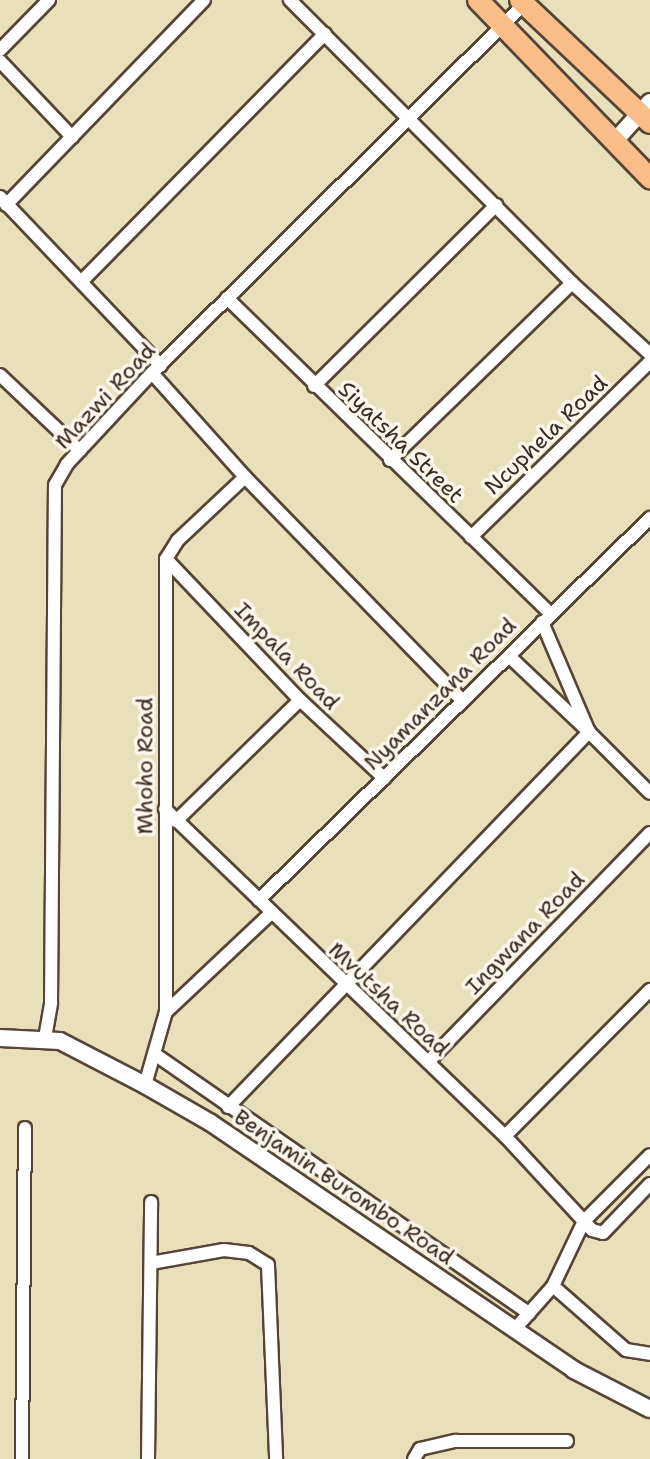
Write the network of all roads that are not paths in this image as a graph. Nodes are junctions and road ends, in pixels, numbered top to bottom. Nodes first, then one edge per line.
1 (49, 0) edge
2 (204, 0) edge
3 (290, 0) edge
4 (478, 0) edge
5 (522, 2) edge
6 (504, 24) junction
7 (325, 34) junction
8 (0, 50) edge
9 (0, 61) edge
10 (647, 113) edge
11 (410, 119) junction
12 (72, 137) junction
13 (614, 142) junction
14 (650, 178) edge
15 (3, 201) edge
16 (496, 205) junction
17 (81, 282) junction
18 (572, 283) junction
19 (227, 298) junction
20 (650, 354) edge
21 (650, 362) edge
22 (156, 369) junction
23 (0, 375) edge
24 (314, 386) junction
25 (80, 451) junction
26 (390, 460) junction
27 (245, 477) junction
28 (650, 518) edge
29 (471, 537) junction
30 (166, 559) junction
31 (546, 617) junction
32 (509, 656) junction
33 (300, 700) junction
34 (462, 700) junction
35 (589, 732) junction
36 (384, 778) junction
37 (650, 793) edge
38 (165, 809) junction
39 (176, 821) junction
40 (650, 833) edge
41 (259, 900) junction
42 (270, 914) junction
43 (344, 986) junction
44 (650, 990) edge
45 (166, 1012) junction
46 (0, 1038) edge
47 (60, 1041) junction
48 (156, 1055) junction
49 (428, 1062) junction
50 (145, 1085) junction
51 (228, 1107) junction
52 (25, 1128) dead end
53 (505, 1136) junction
54 (650, 1155) edge
55 (650, 1184) edge
56 (151, 1202) dead end
57 (584, 1221) junction
58 (151, 1263) junction
59 (553, 1286) junction
60 (529, 1313) junction
61 (514, 1330) junction
62 (646, 1355) edge
63 (650, 1409) edge
64 (567, 1441) dead end
65 (22, 1459) edge
66 (148, 1459) edge
67 (276, 1459) edge
68 (414, 1459) edge

1 - 8 street
2 - 12 street
3 - 7 street
4 - 6 main road
5 - 6 street, Mazwi Road
5 - 10 main road
6 - 11 street, Mazwi Road
6 - 13 main road
7 - 11 street
7 - 17 street
9 - 12 street
10 - 13 street
11 - 16 street
11 - 19 street, Mazwi Road
12 - 15 street
13 - 14 main road
15 - 17 street
16 - 18 street
16 - 24 street
17 - 22 street
18 - 20 street
18 - 26 street
19 - 22 street, Mazwi Road
19 - 24 street, Siyatsha Street
21 - 29 street, Ncuphela Road
22 - 25 street, Mazwi Road
22 - 27 street
23 - 25 street
24 - 26 street, Siyatsha Street
25 - 47 street, Mazwi Road
26 - 29 street, Siyatsha Street
27 - 30 street
27 - 34 street
28 - 31 street, Nyamanzana Road
29 - 31 street, Siyatsha Street
30 - 33 street, Impala Road
30 - 38 street, Mhoho Road
31 - 32 street, Nyamanzana Road
31 - 35 street
32 - 34 street, Nyamanzana Road
32 - 35 street
33 - 36 street, Impala Road
33 - 39 street
34 - 36 street, Nyamanzana Road
35 - 37 street
35 - 43 street
36 - 41 street, Nyamanzana Road
38 - 39 street, Mvutsha Road
38 - 45 street, Mhoho Road
39 - 41 street, Mvutsha Road
40 - 49 street, Ingwana Road
41 - 42 street, Mvutsha Road
42 - 43 street, Mvutsha Road
42 - 45 street
43 - 49 street, Mvutsha Road
43 - 51 street
44 - 53 street
45 - 48 street, Mhoho Road
46 - 47 street, Benjamin Burombo Road
47 - 50 street, Benjamin Burombo Road
48 - 50 street, Mhoho Road
48 - 51 street
49 - 53 street, Mvutsha Road
50 - 61 street, Benjamin Burombo Road
51 - 60 street
52 - 65 street
53 - 57 street, Mvutsha Road
54 - 57 street
55 - 57 street
56 - 58 street
57 - 59 street
58 - 66 street
58 - 67 street
59 - 60 street
59 - 62 street
60 - 61 street
61 - 63 street, Benjamin Burombo Road
64 - 68 street

